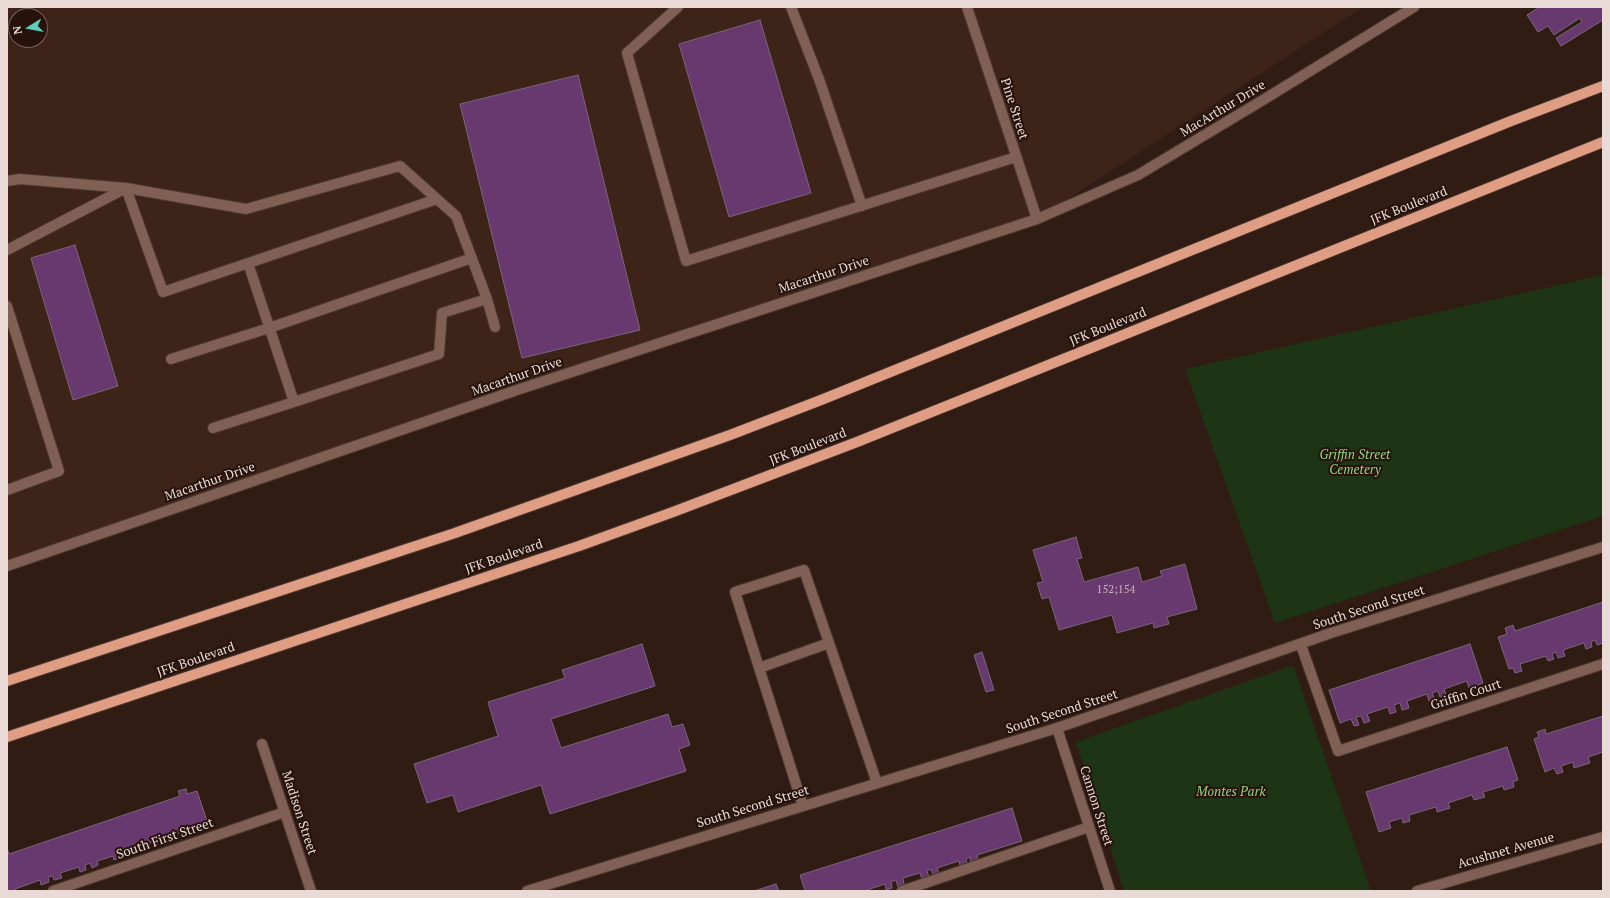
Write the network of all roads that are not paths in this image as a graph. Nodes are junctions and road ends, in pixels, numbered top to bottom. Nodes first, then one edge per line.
1 (678, 7) edge
2 (791, 7) edge
3 (967, 7) edge
4 (1414, 7) edge
5 (1602, 89) edge
6 (1603, 142) edge
7 (1016, 157) junction
8 (7, 181) edge
9 (126, 188) junction
10 (437, 199) junction
11 (862, 206) junction
12 (1037, 219) junction
13 (7, 250) edge
14 (472, 258) junction
15 (248, 263) junction
16 (487, 299) junction
17 (7, 306) edge
18 (494, 327) dead end
19 (270, 328) junction
20 (172, 359) dead end
21 (294, 402) junction
22 (213, 428) dead end
23 (7, 490) edge
24 (1603, 547) edge
25 (7, 566) edge
26 (829, 643) junction
27 (1301, 645) junction
28 (1603, 664) edge
29 (759, 668) junction
30 (7, 681) edge
31 (1057, 728) junction
32 (7, 737) edge
33 (262, 744) dead end
34 (878, 783) junction
35 (803, 806) junction
36 (285, 812) junction
37 (1089, 827) junction
38 (1603, 836) edge
39 (54, 891) edge
40 (312, 891) edge
41 (527, 891) edge
42 (902, 891) edge
43 (1110, 891) edge
44 (1417, 891) edge

1 - 11 street
2 - 11 street
3 - 7 street, Pine Street
4 - 12 street, MacArthur Drive
5 - 30 main road
6 - 32 main road, JFK Boulevard
7 - 11 street
7 - 12 street, Pine Street
8 - 9 street
9 - 10 street
9 - 13 street
9 - 15 street
10 - 14 street
10 - 15 street
12 - 25 street, Macarthur Drive
14 - 16 street
14 - 19 street
15 - 19 street
16 - 18 street
16 - 21 street
17 - 23 street
19 - 20 street
19 - 21 street
21 - 22 street
24 - 27 street, South Second Street
26 - 29 street
26 - 29 street
26 - 34 street
27 - 28 street, Griffin Court
27 - 31 street, South Second Street
29 - 35 street
31 - 34 street, South Second Street
31 - 37 street, Cannon Street
33 - 36 street, Madison Street
34 - 35 street, South Second Street
35 - 41 street, South Second Street
36 - 39 street, South First Street
36 - 40 street, Madison Street
37 - 42 street
37 - 43 street, Cannon Street
38 - 44 street, Acushnet Avenue

